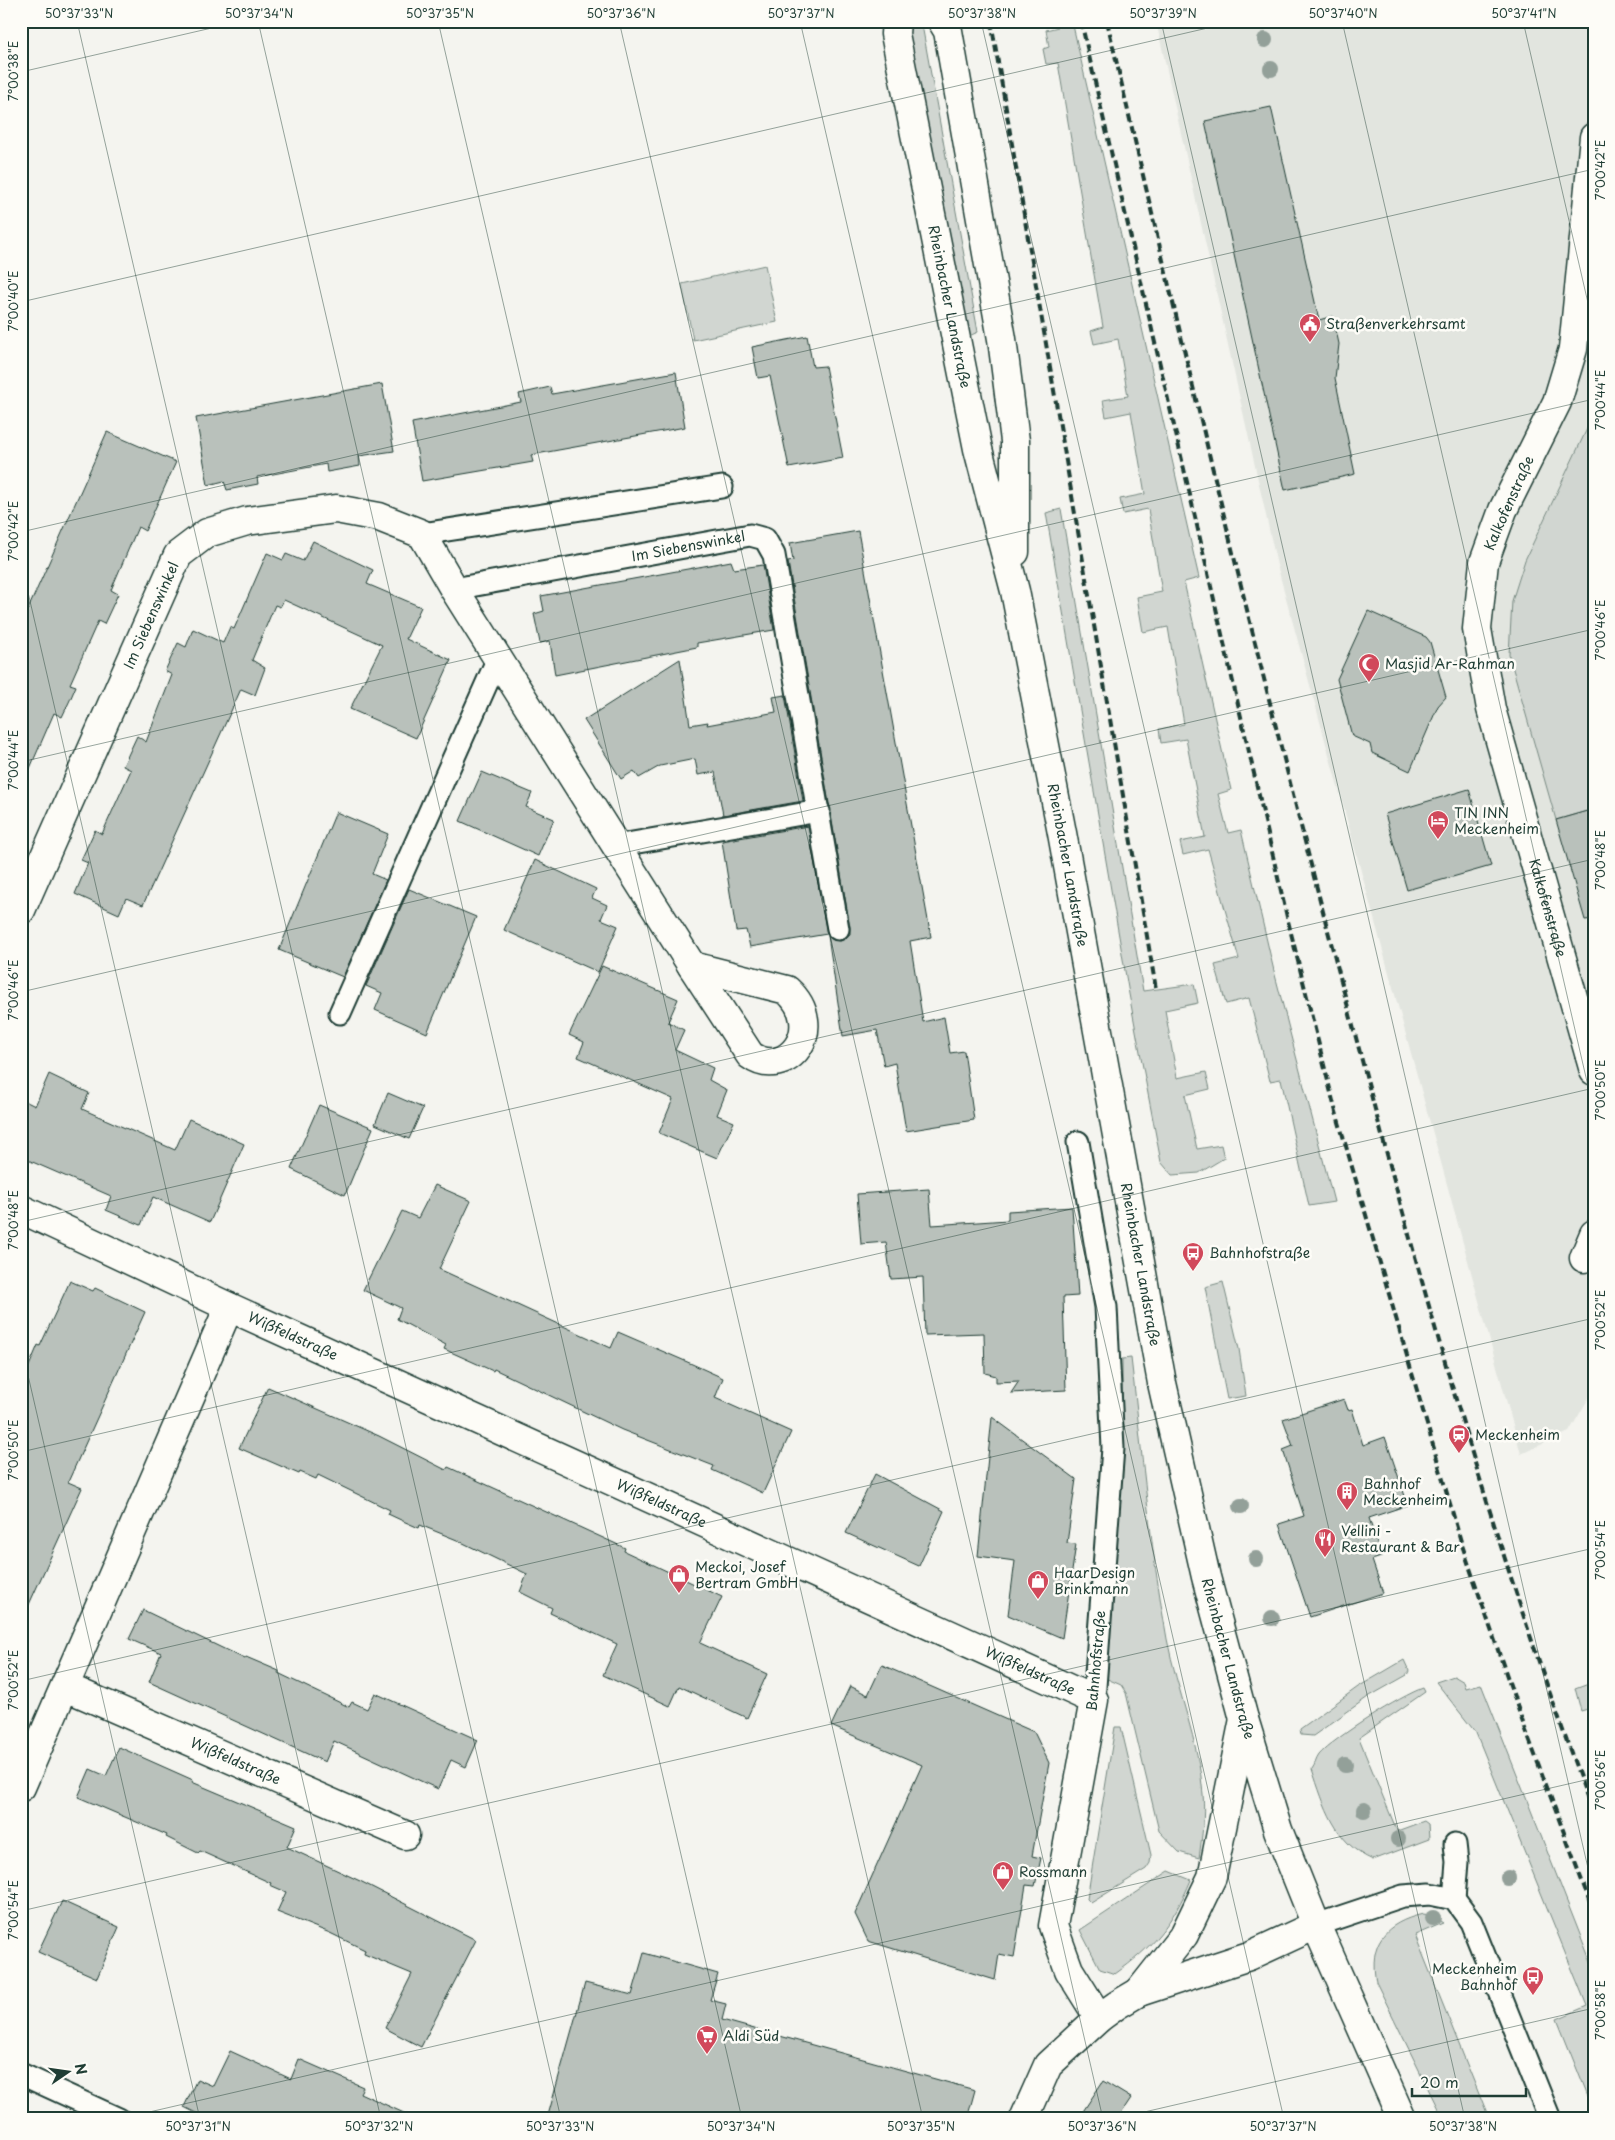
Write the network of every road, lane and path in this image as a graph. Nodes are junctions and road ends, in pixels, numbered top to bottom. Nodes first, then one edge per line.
1 (896, 21) edge
2 (942, 21) edge
3 (1594, 138) edge
4 (722, 487) dead end
5 (422, 534) junction
6 (454, 589) junction
7 (1015, 591) junction
8 (498, 658) junction
9 (819, 810) junction
10 (615, 846) junction
11 (21, 910) edge
12 (838, 930) dead end
13 (692, 966) dead end
14 (340, 1012) dead end
15 (1594, 1071) edge
16 (1078, 1142) dead end
17 (21, 1209) edge
18 (229, 1307) junction
19 (66, 1687) junction
20 (1094, 1700) junction
21 (1244, 1719) junction
22 (21, 1786) edge
23 (405, 1835) dead end
24 (1455, 1844) dead end
25 (1454, 1899) junction
26 (1316, 1925) junction
27 (1140, 1992) junction
28 (1099, 2018) junction
29 (21, 2074) edge
30 (119, 2119) edge
31 (1024, 2119) edge
32 (1402, 2119) edge
33 (1550, 2119) edge

1 - 7 street, Rheinbacher Landstraße
2 - 7 street, Rheinbacher Landstraße
3 - 15 street, Kalkofenstraße
4 - 5 lane
5 - 6 street
5 - 11 street, Im Siebenswinkel
6 - 8 street
6 - 9 lane, Im Siebenswinkel
7 - 21 street, Rheinbacher Landstraße
8 - 10 street
8 - 14 lane
9 - 10 lane
9 - 12 lane, Im Siebenswinkel
10 - 13 street
16 - 20 lane, Bahnhofstraße
17 - 18 street, Wißfeldstraße
18 - 19 street
18 - 20 street, Wißfeldstraße
19 - 22 street
19 - 23 street, Wißfeldstraße
20 - 28 street, Bahnhofstraße
21 - 26 street, Rheinbacher Landstraße
21 - 27 street
24 - 25 lane
25 - 26 lane
25 - 33 lane
26 - 27 street
26 - 32 street, Rheinbacher Landstraße
27 - 28 street
28 - 31 street
29 - 30 lane

